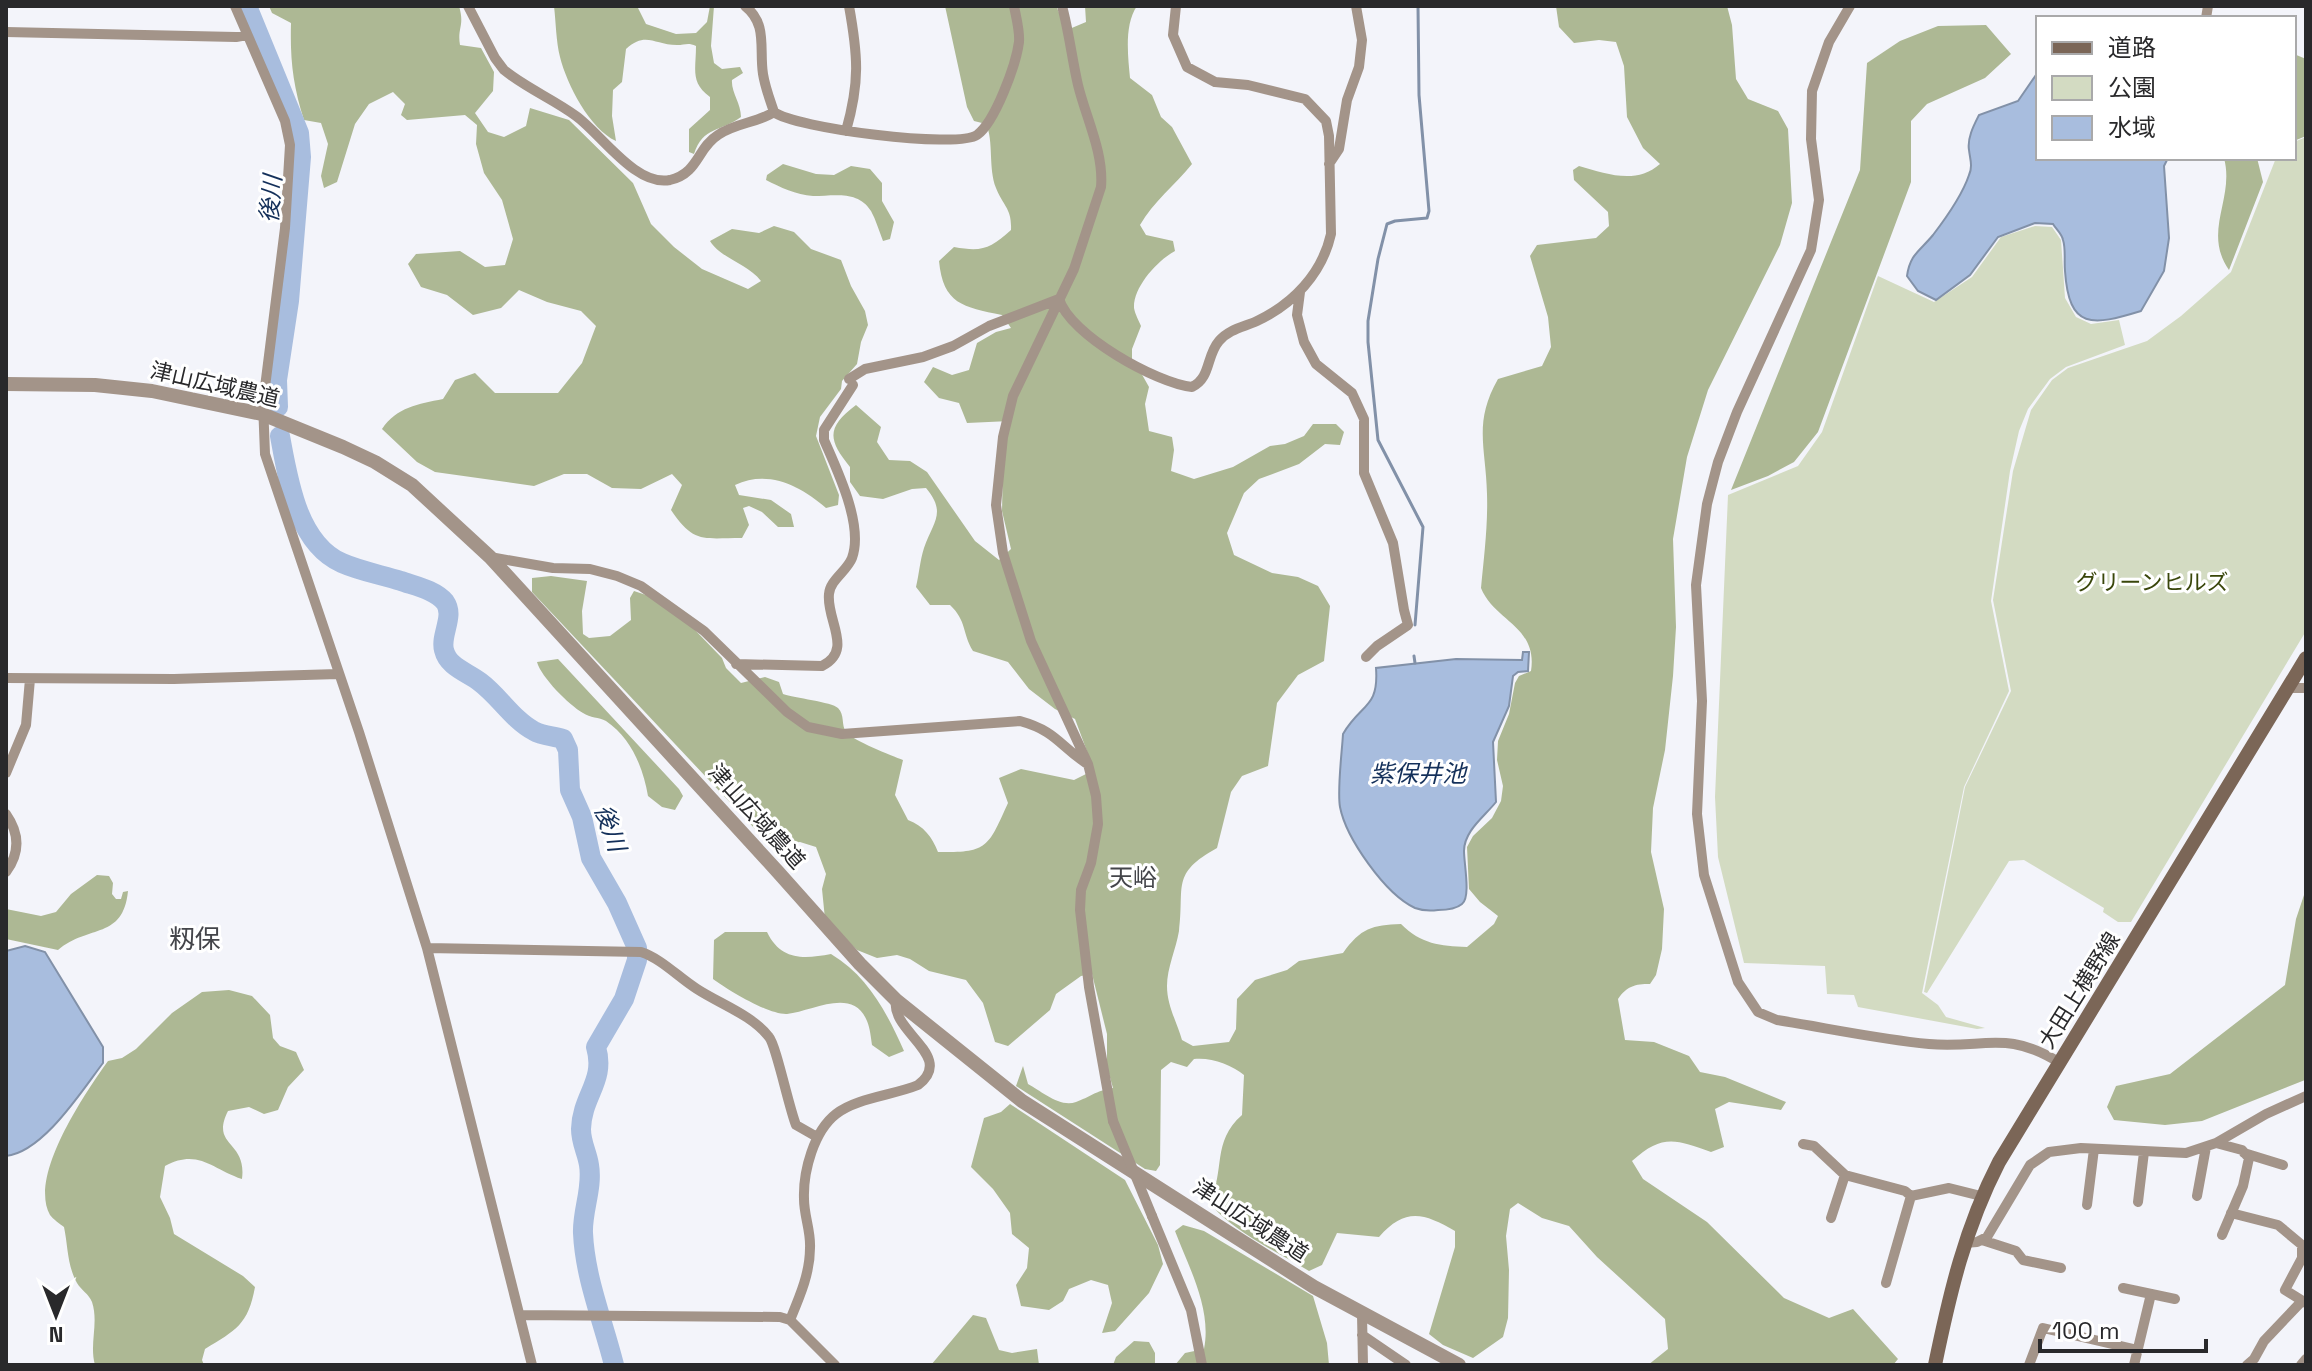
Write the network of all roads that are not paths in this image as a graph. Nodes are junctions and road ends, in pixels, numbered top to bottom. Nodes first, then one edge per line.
1 (235, 6) edge
2 (468, 6) edge
3 (745, 6) edge
4 (849, 6) edge
5 (1014, 6) edge
6 (1062, 6) edge
7 (1176, 6) edge
8 (1356, 6) edge
9 (1850, 6) edge
10 (6, 32) edge
11 (247, 35) junction
12 (774, 112) junction
13 (846, 131) junction
14 (1329, 164) junction
15 (1300, 292) junction
16 (1059, 299) junction
17 (6, 384) edge
18 (262, 414) junction
19 (490, 557) junction
20 (1366, 657) dead end
21 (2306, 658) edge
22 (736, 664) junction
23 (338, 674) junction
24 (6, 678) edge
25 (30, 679) junction
26 (2288, 688) junction
27 (2306, 688) edge
28 (1088, 764) junction
29 (6, 773) edge
30 (6, 814) edge
31 (6, 872) edge
32 (427, 948) junction
33 (896, 1000) junction
34 (2060, 1063) junction
35 (2306, 1096) edge
36 (817, 1137) junction
37 (1803, 1144) dead end
38 (2211, 1145) junction
39 (2094, 1149) junction
40 (2144, 1152) junction
41 (2244, 1153) junction
42 (2283, 1165) dead end
43 (1845, 1175) junction
44 (1911, 1196) junction
45 (1981, 1196) junction
46 (2197, 1196) dead end
47 (2138, 1202) dead end
48 (2087, 1205) dead end
49 (2231, 1213) junction
50 (1831, 1218) dead end
51 (2222, 1235) dead end
52 (1982, 1240) junction
53 (1964, 1243) junction
54 (2061, 1268) dead end
55 (1886, 1283) dead end
56 (2123, 1288) dead end
57 (2151, 1294) junction
58 (2175, 1299) dead end
59 (2304, 1302) edge
60 (1362, 1314) junction
61 (520, 1315) junction
62 (790, 1320) junction
63 (1362, 1335) junction
64 (2138, 1350) junction
65 (2306, 1359) edge
66 (532, 1365) edge
67 (835, 1365) edge
68 (1202, 1365) edge
69 (1363, 1365) edge
70 (1406, 1365) edge
71 (1459, 1365) edge
72 (1935, 1365) edge
73 (2029, 1365) edge
74 (2134, 1365) edge
75 (2247, 1365) edge
76 (2301, 1365) edge

1 - 11 street
2 - 12 street
3 - 12 street
4 - 13 street
5 - 13 street
6 - 16 street
7 - 14 street
8 - 14 street
9 - 34 street
10 - 11 street
11 - 18 street
12 - 13 street
14 - 15 street
15 - 16 street
15 - 20 street
16 - 22 street
16 - 28 street
17 - 18 street, 津山広域農道
18 - 19 street, 津山広域農道
18 - 23 street
19 - 22 street
19 - 33 street, 津山広域農道
21 - 26 main road, 大田上横野線
22 - 28 street
23 - 25 street
23 - 32 street
24 - 25 street
25 - 29 street
26 - 27 street
26 - 34 main road, 大田上横野線
28 - 68 street, bridge
30 - 31 street
32 - 36 street
32 - 61 street
33 - 36 street
33 - 60 street, 津山広域農道
34 - 45 main road, 大田上横野線
35 - 38 street
36 - 62 street
37 - 43 street
38 - 40 street
38 - 41 street
38 - 46 street
39 - 40 street
39 - 48 street
39 - 52 street
40 - 47 street
41 - 42 street
41 - 49 street
43 - 44 street
43 - 50 street
44 - 45 street
44 - 55 street
45 - 53 main road, 大田上横野線
49 - 51 street
49 - 59 street
52 - 53 street
52 - 54 street
53 - 72 main road, 大田上横野線
56 - 57 street
57 - 58 street
57 - 64 street
59 - 75 street
60 - 63 street
60 - 71 street, 津山広域農道
61 - 62 street
61 - 66 street
62 - 67 street
63 - 69 street
63 - 70 street
64 - 73 street
64 - 74 street
65 - 76 street

